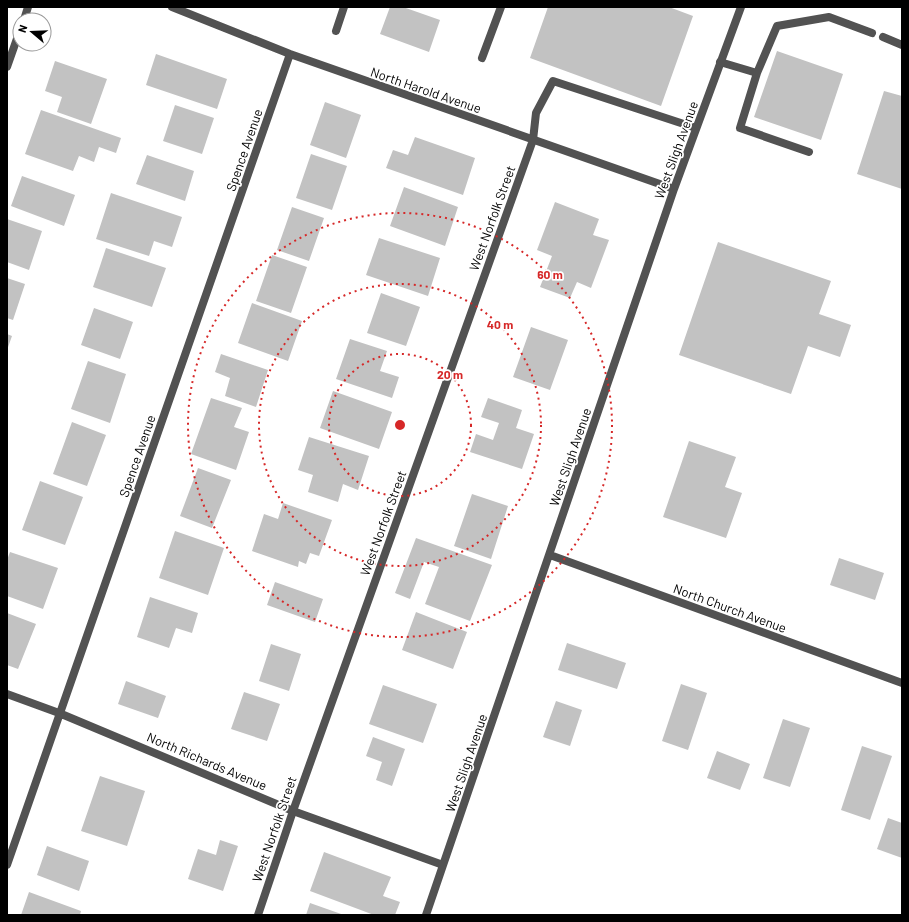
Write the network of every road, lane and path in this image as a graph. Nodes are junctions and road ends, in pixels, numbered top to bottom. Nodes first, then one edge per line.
1 (172, 7) edge
2 (344, 7) edge
3 (501, 7) edge
4 (741, 7) edge
5 (336, 30) dead end
6 (872, 33) dead end
7 (883, 37) dead end
8 (902, 45) edge
9 (12, 52) edge
10 (290, 54) junction
11 (482, 58) dead end
12 (720, 62) junction
13 (7, 67) edge
14 (756, 73) junction
15 (696, 128) junction
16 (533, 140) junction
17 (809, 152) dead end
18 (674, 189) junction
19 (550, 555) junction
20 (902, 683) edge
21 (7, 694) edge
22 (59, 712) junction
23 (293, 811) junction
24 (7, 865) edge
25 (443, 865) junction
26 (258, 915) edge
27 (426, 915) edge

1 - 10 street, North Harold Avenue
2 - 5 street
3 - 11 street
4 - 12 street, West Sligh Avenue
6 - 14 street
7 - 8 street
9 - 13 street
10 - 16 street, North Harold Avenue
10 - 22 street, Spence Avenue
12 - 14 street
12 - 15 street, West Sligh Avenue
14 - 17 street
15 - 16 street, West Norfolk Street
15 - 18 street, West Sligh Avenue
16 - 18 street, North Harold Avenue
16 - 23 street, West Norfolk Street
18 - 19 street, West Sligh Avenue
19 - 20 street, North Church Avenue
19 - 25 street, West Sligh Avenue
21 - 22 street, North Richards Avenue
22 - 23 street, North Richards Avenue
22 - 24 street, Spence Avenue
23 - 25 street, North Richards Avenue
23 - 26 street, West Norfolk Street
25 - 27 street, West Sligh Avenue

